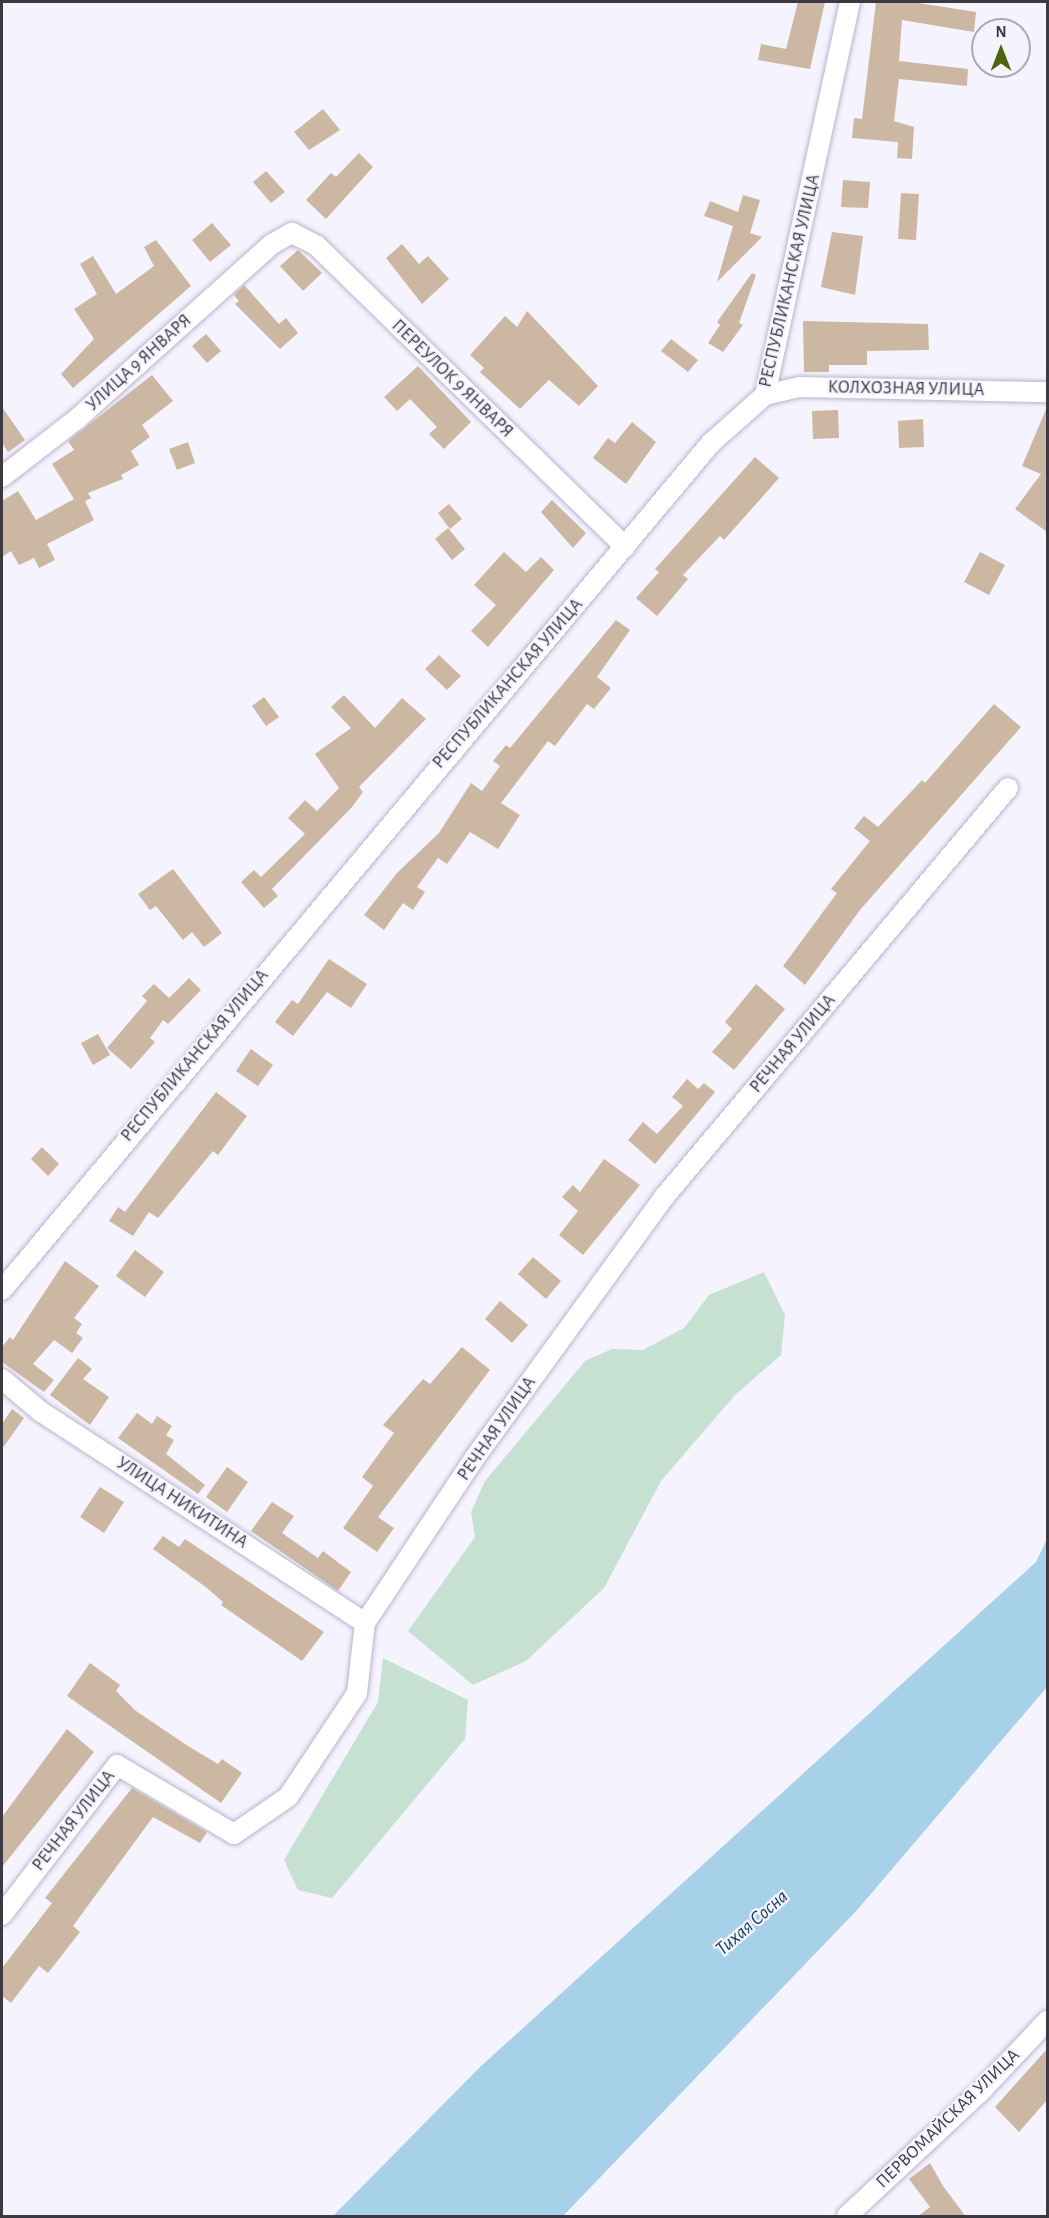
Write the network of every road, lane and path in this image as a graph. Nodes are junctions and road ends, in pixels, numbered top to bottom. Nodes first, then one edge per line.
1 (850, 2) edge
2 (272, 244) joint
3 (1047, 392) edge
4 (765, 395) junction
5 (2, 477) edge
6 (625, 547) junction
7 (1008, 788) dead end
8 (2, 1290) edge
9 (2, 1380) edge
10 (365, 1623) junction
11 (2, 1915) edge
12 (1047, 2020) edge
13 (847, 2217) edge

1 - 4 street, РЕСПУБЛИКАНСКАЯ УЛИЦА
2 - 5 street, УЛИЦА 9 ЯНВАРЯ
2 - 6 street, ПЕРЕУЛОК 9 ЯНВАРЯ
3 - 4 street, КОЛХОЗНАЯ УЛИЦА
4 - 6 street, РЕСПУБЛИКАНСКАЯ УЛИЦА
6 - 8 street, РЕСПУБЛИКАНСКАЯ УЛИЦА
7 - 10 street, РЕЧНАЯ УЛИЦА
9 - 10 street, УЛИЦА НИКИТИНА
10 - 11 street, РЕЧНАЯ УЛИЦА
12 - 13 street, ПЕРВОМАЙСКАЯ УЛИЦА

